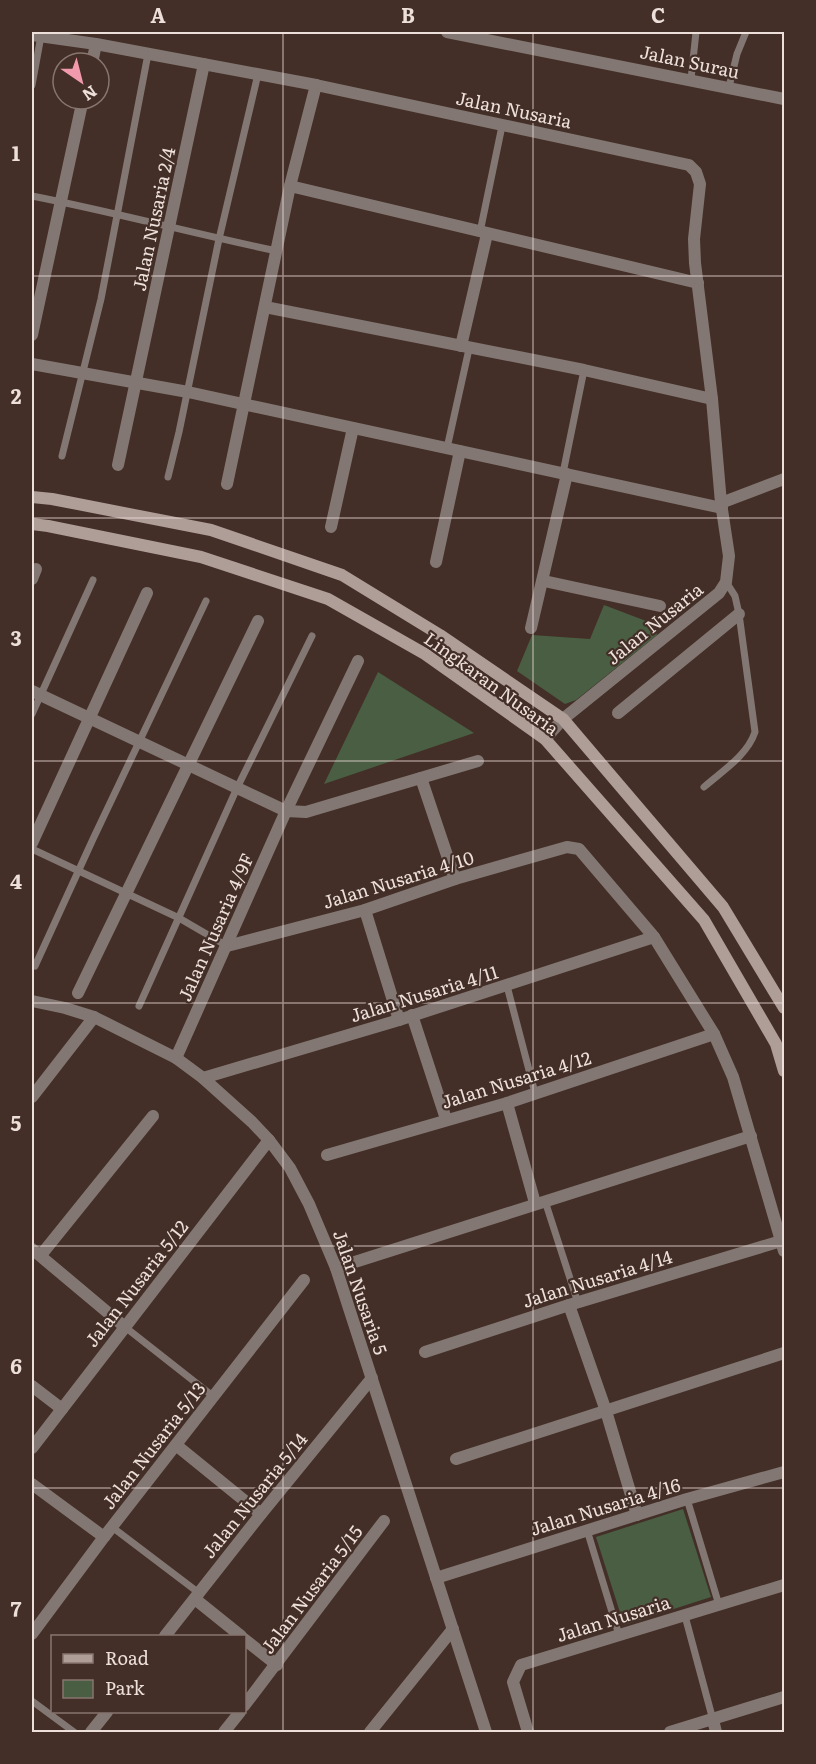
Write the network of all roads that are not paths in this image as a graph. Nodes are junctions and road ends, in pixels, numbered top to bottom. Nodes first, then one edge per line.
1 (447, 32) edge
2 (696, 32) edge
3 (746, 32) edge
4 (36, 35) edge
5 (96, 44) junction
6 (95, 51) edge
7 (148, 54) junction
8 (204, 64) junction
9 (258, 74) junction
10 (691, 79) junction
11 (32, 85) edge
12 (316, 85) junction
13 (729, 87) junction
14 (784, 99) edge
15 (80, 111) edge
16 (502, 126) junction
17 (290, 186) junction
18 (32, 196) edge
19 (60, 201) junction
20 (119, 214) junction
21 (170, 227) junction
22 (483, 233) junction
23 (219, 239) junction
24 (277, 251) junction
25 (698, 283) junction
26 (265, 307) junction
27 (32, 335) edge
28 (465, 347) junction
29 (32, 364) edge
30 (584, 370) junction
31 (83, 372) junction
32 (137, 382) junction
33 (188, 392) junction
34 (712, 399) junction
35 (245, 404) junction
36 (353, 428) junction
37 (454, 450) junction
38 (62, 456) dead end
39 (118, 465) dead end
40 (565, 474) junction
41 (168, 477) dead end
42 (784, 479) edge
43 (227, 484) dead end
44 (32, 497) edge
45 (722, 505) junction
46 (32, 524) edge
47 (331, 527) dead end
48 (435, 562) dead end
49 (93, 580) dead end
50 (544, 581) junction
51 (726, 582) junction
52 (147, 593) dead end
53 (206, 601) dead end
54 (660, 606) dead end
55 (739, 614) junction
56 (258, 621) dead end
57 (531, 628) dead end
58 (312, 636) dead end
59 (358, 661) dead end
60 (36, 694) edge
61 (618, 712) dead end
62 (32, 714) edge
63 (89, 718) junction
64 (563, 719) junction
65 (545, 739) junction
66 (139, 742) junction
67 (478, 760) dead end
68 (188, 765) junction
69 (421, 778) junction
70 (704, 787) dead end
71 (237, 788) junction
72 (286, 811) junction
73 (32, 843) edge
74 (32, 849) edge
75 (79, 870) junction
76 (455, 879) junction
77 (126, 893) junction
78 (365, 910) junction
79 (179, 918) junction
80 (654, 937) junction
81 (227, 946) junction
82 (35, 966) dead end
83 (507, 986) junction
84 (78, 993) dead end
85 (32, 1001) edge
86 (139, 1006) dead end
87 (784, 1008) edge
88 (412, 1015) junction
89 (94, 1017) junction
90 (399, 1020) junction
91 (714, 1034) junction
92 (176, 1058) junction
93 (784, 1071) edge
94 (203, 1078) junction
95 (535, 1093) junction
96 (32, 1097) edge
97 (507, 1103) junction
98 (153, 1116) dead end
99 (446, 1119) junction
100 (751, 1137) junction
101 (269, 1140) junction
102 (327, 1155) dead end
103 (540, 1202) junction
104 (783, 1246) edge
105 (36, 1252) edge
106 (336, 1268) junction
107 (304, 1280) dead end
108 (573, 1304) junction
109 (125, 1327) junction
110 (425, 1352) dead end
111 (784, 1353) edge
112 (372, 1378) junction
113 (32, 1386) edge
114 (214, 1396) junction
115 (62, 1409) junction
116 (606, 1411) junction
117 (176, 1445) junction
118 (32, 1448) edge
119 (456, 1459) dead end
120 (784, 1472) edge
121 (32, 1484) edge
122 (687, 1499) junction
123 (261, 1514) junction
124 (637, 1515) junction
125 (384, 1521) dead end
126 (587, 1530) junction
127 (108, 1532) junction
128 (436, 1578) junction
129 (784, 1585) edge
130 (197, 1596) junction
131 (719, 1605) junction
132 (685, 1616) junction
133 (453, 1629) junction
134 (32, 1634) edge
135 (166, 1635) edge
136 (240, 1635) edge
137 (619, 1635) junction
138 (246, 1640) edge
139 (277, 1665) junction
140 (784, 1697) edge
141 (32, 1701) edge
142 (246, 1704) edge
143 (106, 1713) edge
144 (239, 1713) edge
145 (714, 1726) edge
146 (74, 1732) edge
147 (91, 1732) edge
148 (224, 1732) edge
149 (370, 1732) edge
150 (486, 1732) edge
151 (528, 1732) edge
152 (670, 1732) edge

1 - 10 street, Jalan Surau
2 - 10 lane
3 - 13 lane
4 - 5 street, Jalan Nusaria
4 - 11 lane
5 - 6 street
5 - 7 street, Jalan Nusaria
7 - 8 street, Jalan Nusaria
7 - 20 lane
8 - 9 street, Jalan Nusaria
8 - 21 street, Jalan Nusaria 2/4
9 - 12 street, Jalan Nusaria
9 - 23 lane
10 - 13 street, Jalan Surau
12 - 16 street, Jalan Nusaria
12 - 17 street
13 - 14 street, Jalan Surau
15 - 19 street
16 - 22 lane
16 - 25 street, Jalan Nusaria
17 - 22 street
17 - 24 street
18 - 19 lane
19 - 20 lane
19 - 27 street
20 - 21 lane
20 - 31 lane
21 - 23 lane
21 - 32 street, Jalan Nusaria 2/4
22 - 25 street
22 - 28 street
23 - 24 lane
23 - 33 lane
24 - 26 street
25 - 34 street, Jalan Nusaria
26 - 28 street
26 - 35 street
28 - 30 street
28 - 37 lane
29 - 31 street
30 - 34 street
30 - 40 lane
31 - 32 street
31 - 38 lane
32 - 33 street
32 - 39 street, Jalan Nusaria 2/4
33 - 35 street
33 - 41 lane
34 - 45 street, Jalan Nusaria
35 - 36 street
35 - 43 street
36 - 37 street
36 - 47 street
37 - 40 street
37 - 48 street
40 - 45 street
40 - 50 street
42 - 45 street
44 - 64 main road, Lingkaran Nusaria
45 - 51 street, Jalan Nusaria
46 - 65 main road, Lingkaran Nusaria
49 - 60 lane
50 - 54 street
50 - 57 street
51 - 55 lane
51 - 64 street, Jalan Nusaria
52 - 63 street
53 - 66 lane
55 - 61 street
55 - 70 lane
56 - 68 street
58 - 71 lane
59 - 72 street, Jalan Nusaria 4/9F
60 - 62 lane
60 - 63 street
63 - 66 street
63 - 73 street
64 - 65 street, Jalan Nusaria
64 - 87 main road, Lingkaran Nusaria
65 - 93 main road, Lingkaran Nusaria
66 - 68 street
66 - 75 lane
67 - 69 street
68 - 71 street
68 - 77 street
69 - 72 street
69 - 76 street
71 - 72 street
71 - 79 lane
72 - 81 street, Jalan Nusaria 4/9F
74 - 75 lane
75 - 77 lane
75 - 82 lane
76 - 78 street, Jalan Nusaria 4/10
76 - 80 street, Jalan Nusaria 4/10
77 - 79 lane
77 - 84 street
78 - 81 street, Jalan Nusaria 4/10
78 - 90 street
79 - 81 lane
79 - 86 lane
80 - 83 street, Jalan Nusaria 4/11
80 - 91 street
81 - 92 street, Jalan Nusaria 4/9F
83 - 88 street, Jalan Nusaria 4/11
83 - 95 lane
85 - 89 street, Jalan Nusaria 5
88 - 90 street, Jalan Nusaria 4/11
88 - 99 street
89 - 92 street, Jalan Nusaria 5
89 - 96 street
90 - 94 street, Jalan Nusaria 4/11
91 - 95 street, Jalan Nusaria 4/12
91 - 100 street
92 - 94 street, Jalan Nusaria 5
94 - 101 street, Jalan Nusaria 5
95 - 97 street, Jalan Nusaria 4/12
97 - 99 street, Jalan Nusaria 4/12
97 - 103 street
98 - 105 street
99 - 102 street, Jalan Nusaria 4/12
100 - 103 street
100 - 104 street
101 - 106 street, Jalan Nusaria 5
101 - 109 street, Jalan Nusaria 5/12
103 - 106 street
103 - 108 lane
104 - 108 street, Jalan Nusaria 4/14
105 - 109 street
106 - 112 street, Jalan Nusaria 5
107 - 114 street, Jalan Nusaria 5/13
108 - 110 street, Jalan Nusaria 4/14
108 - 116 street
109 - 114 lane
109 - 115 street, Jalan Nusaria 5/12
111 - 116 street
112 - 123 street, Jalan Nusaria 5/14
112 - 128 street, Jalan Nusaria 5
113 - 115 street
114 - 117 street, Jalan Nusaria 5/13
115 - 118 street, Jalan Nusaria 5/12
116 - 119 street
116 - 124 street
117 - 123 street
117 - 127 street, Jalan Nusaria 5/13
120 - 122 street, Jalan Nusaria 4/16
121 - 127 street
122 - 124 street, Jalan Nusaria 4/16
122 - 131 lane
123 - 130 street, Jalan Nusaria 5/14
124 - 126 street, Jalan Nusaria 4/16
125 - 139 street, Jalan Nusaria 5/15
126 - 128 street, Jalan Nusaria 4/16
126 - 137 lane
127 - 130 lane
127 - 134 street, Jalan Nusaria 5/13
128 - 133 street, Jalan Nusaria 5
129 - 131 street, Jalan Nusaria
130 - 135 street, Jalan Nusaria 5/14
130 - 136 street
131 - 132 street, Jalan Nusaria
132 - 137 street, Jalan Nusaria
132 - 145 lane
133 - 149 street
133 - 150 street, Jalan Nusaria 5
137 - 151 street, Jalan Nusaria
138 - 139 street
139 - 142 street, Jalan Nusaria 5/15
140 - 145 street
141 - 146 lane
143 - 147 street
144 - 148 street
145 - 152 street

